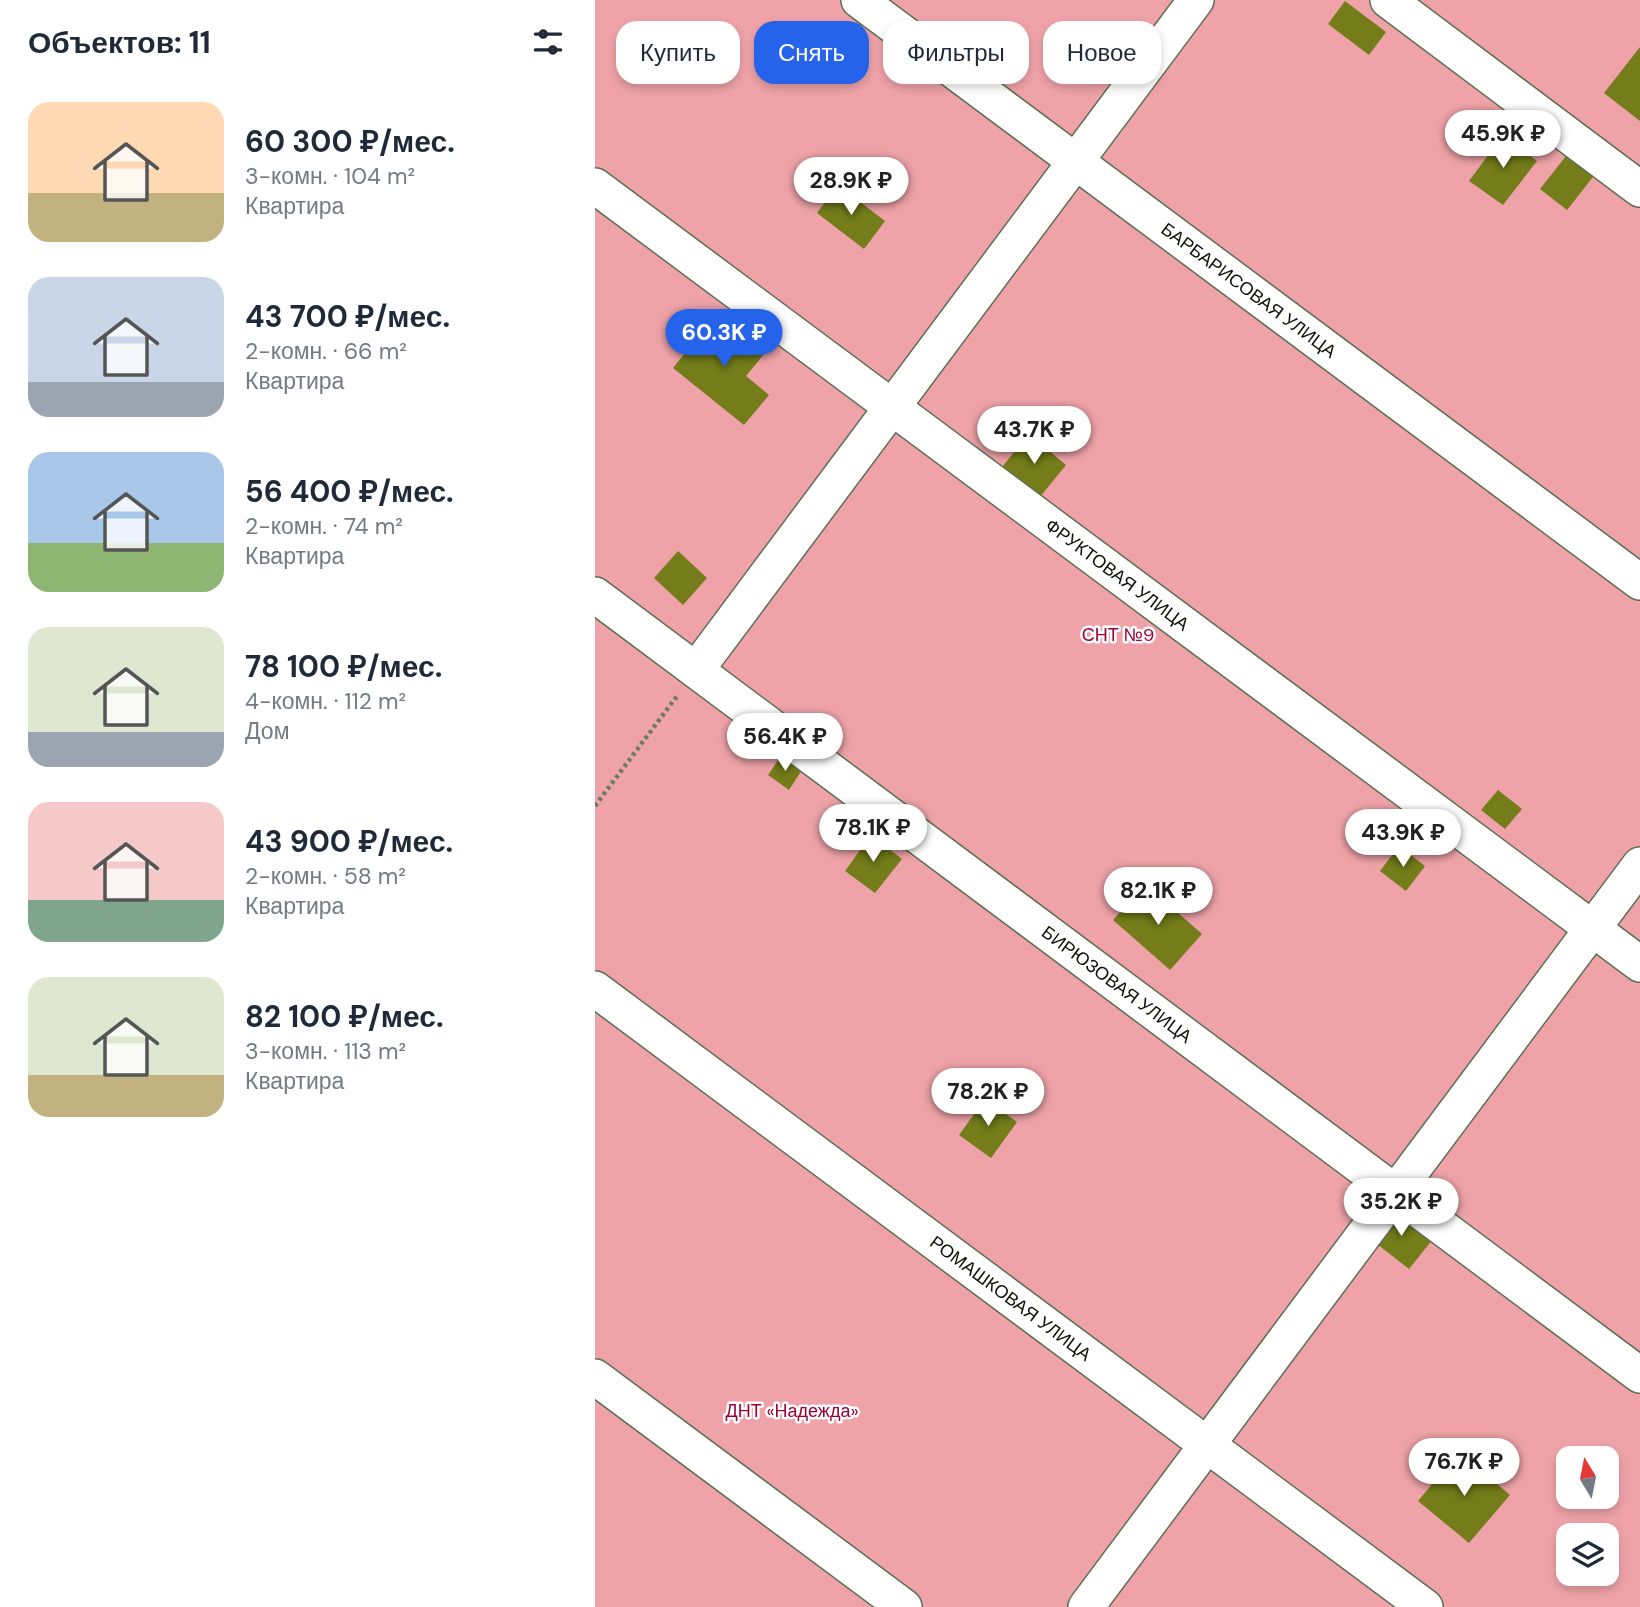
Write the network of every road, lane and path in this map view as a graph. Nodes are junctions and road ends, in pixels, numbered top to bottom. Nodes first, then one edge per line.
1 (859, 0) edge
2 (1196, 0) edge
3 (1388, 0) edge
4 (1076, 161) junction
5 (595, 186) edge
6 (1640, 189) edge
7 (892, 407) junction
8 (1640, 582) edge
9 (595, 595) edge
10 (696, 670) junction
11 (595, 806) edge
12 (1640, 865) edge
13 (1593, 928) junction
14 (1640, 964) edge
15 (595, 989) edge
16 (1395, 1192) junction
17 (1640, 1375) edge
18 (595, 1377) edge
19 (1207, 1445) junction
20 (904, 1607) edge
21 (1086, 1607) edge
22 (1425, 1607) edge

1 - 4 street, БАРБАРИСОВАЯ УЛИЦА
2 - 4 street
3 - 6 street
4 - 7 street
4 - 8 street, БАРБАРИСОВАЯ УЛИЦА
5 - 7 street, ФРУКТОВАЯ УЛИЦА
7 - 10 street
7 - 13 street, ФРУКТОВАЯ УЛИЦА
9 - 10 street, БИРЮЗОВАЯ УЛИЦА
10 - 11 path
10 - 16 street, БИРЮЗОВАЯ УЛИЦА
12 - 13 street
13 - 14 street, ФРУКТОВАЯ УЛИЦА
13 - 16 street
15 - 19 street, РОМАШКОВАЯ УЛИЦА
16 - 17 street, БИРЮЗОВАЯ УЛИЦА
16 - 19 street
18 - 20 street
19 - 21 street
19 - 22 street, РОМАШКОВАЯ УЛИЦА

